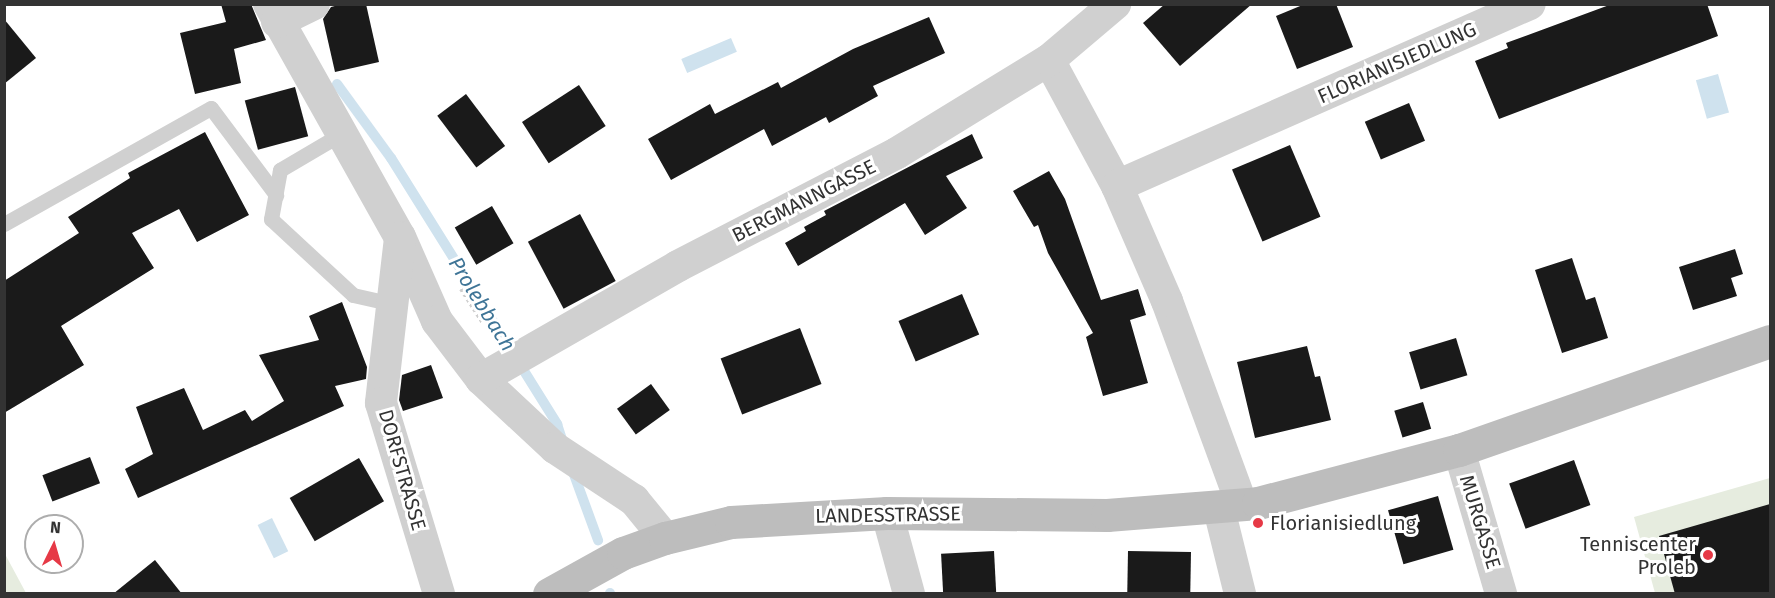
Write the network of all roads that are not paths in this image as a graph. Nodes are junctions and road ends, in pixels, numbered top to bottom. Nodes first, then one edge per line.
1 (1115, 4) edge
2 (1530, 4) edge
3 (289, 11) edge
4 (1049, 60) junction
5 (341, 134) junction
6 (1117, 186) junction
7 (276, 195) junction
8 (4, 224) edge
9 (400, 237) junction
10 (393, 304) junction
11 (1770, 341) edge
12 (481, 379) junction
13 (1459, 450) junction
14 (1230, 507) junction
15 (888, 513) junction
16 (665, 538) junction
17 (439, 594) edge
18 (549, 594) edge
19 (909, 594) edge
20 (1239, 594) edge
21 (1501, 594) edge

1 - 4 street, BERGMANNGASSE
2 - 6 street, FLORIANISIEDLUNG
3 - 5 street
4 - 6 street
4 - 12 street, BERGMANNGASSE
5 - 7 lane
5 - 9 street
6 - 14 street
7 - 8 lane
7 - 10 lane
9 - 10 street, DORFSTRASSE
9 - 12 street
10 - 17 street, DORFSTRASSE
11 - 13 main road, LANDESSTRASSE
12 - 16 street
13 - 14 main road, LANDESSTRASSE
13 - 21 street, MURGASSE
14 - 15 main road, LANDESSTRASSE
14 - 20 street
15 - 16 main road, LANDESSTRASSE
15 - 19 street
16 - 18 main road, LANDESSTRASSE

